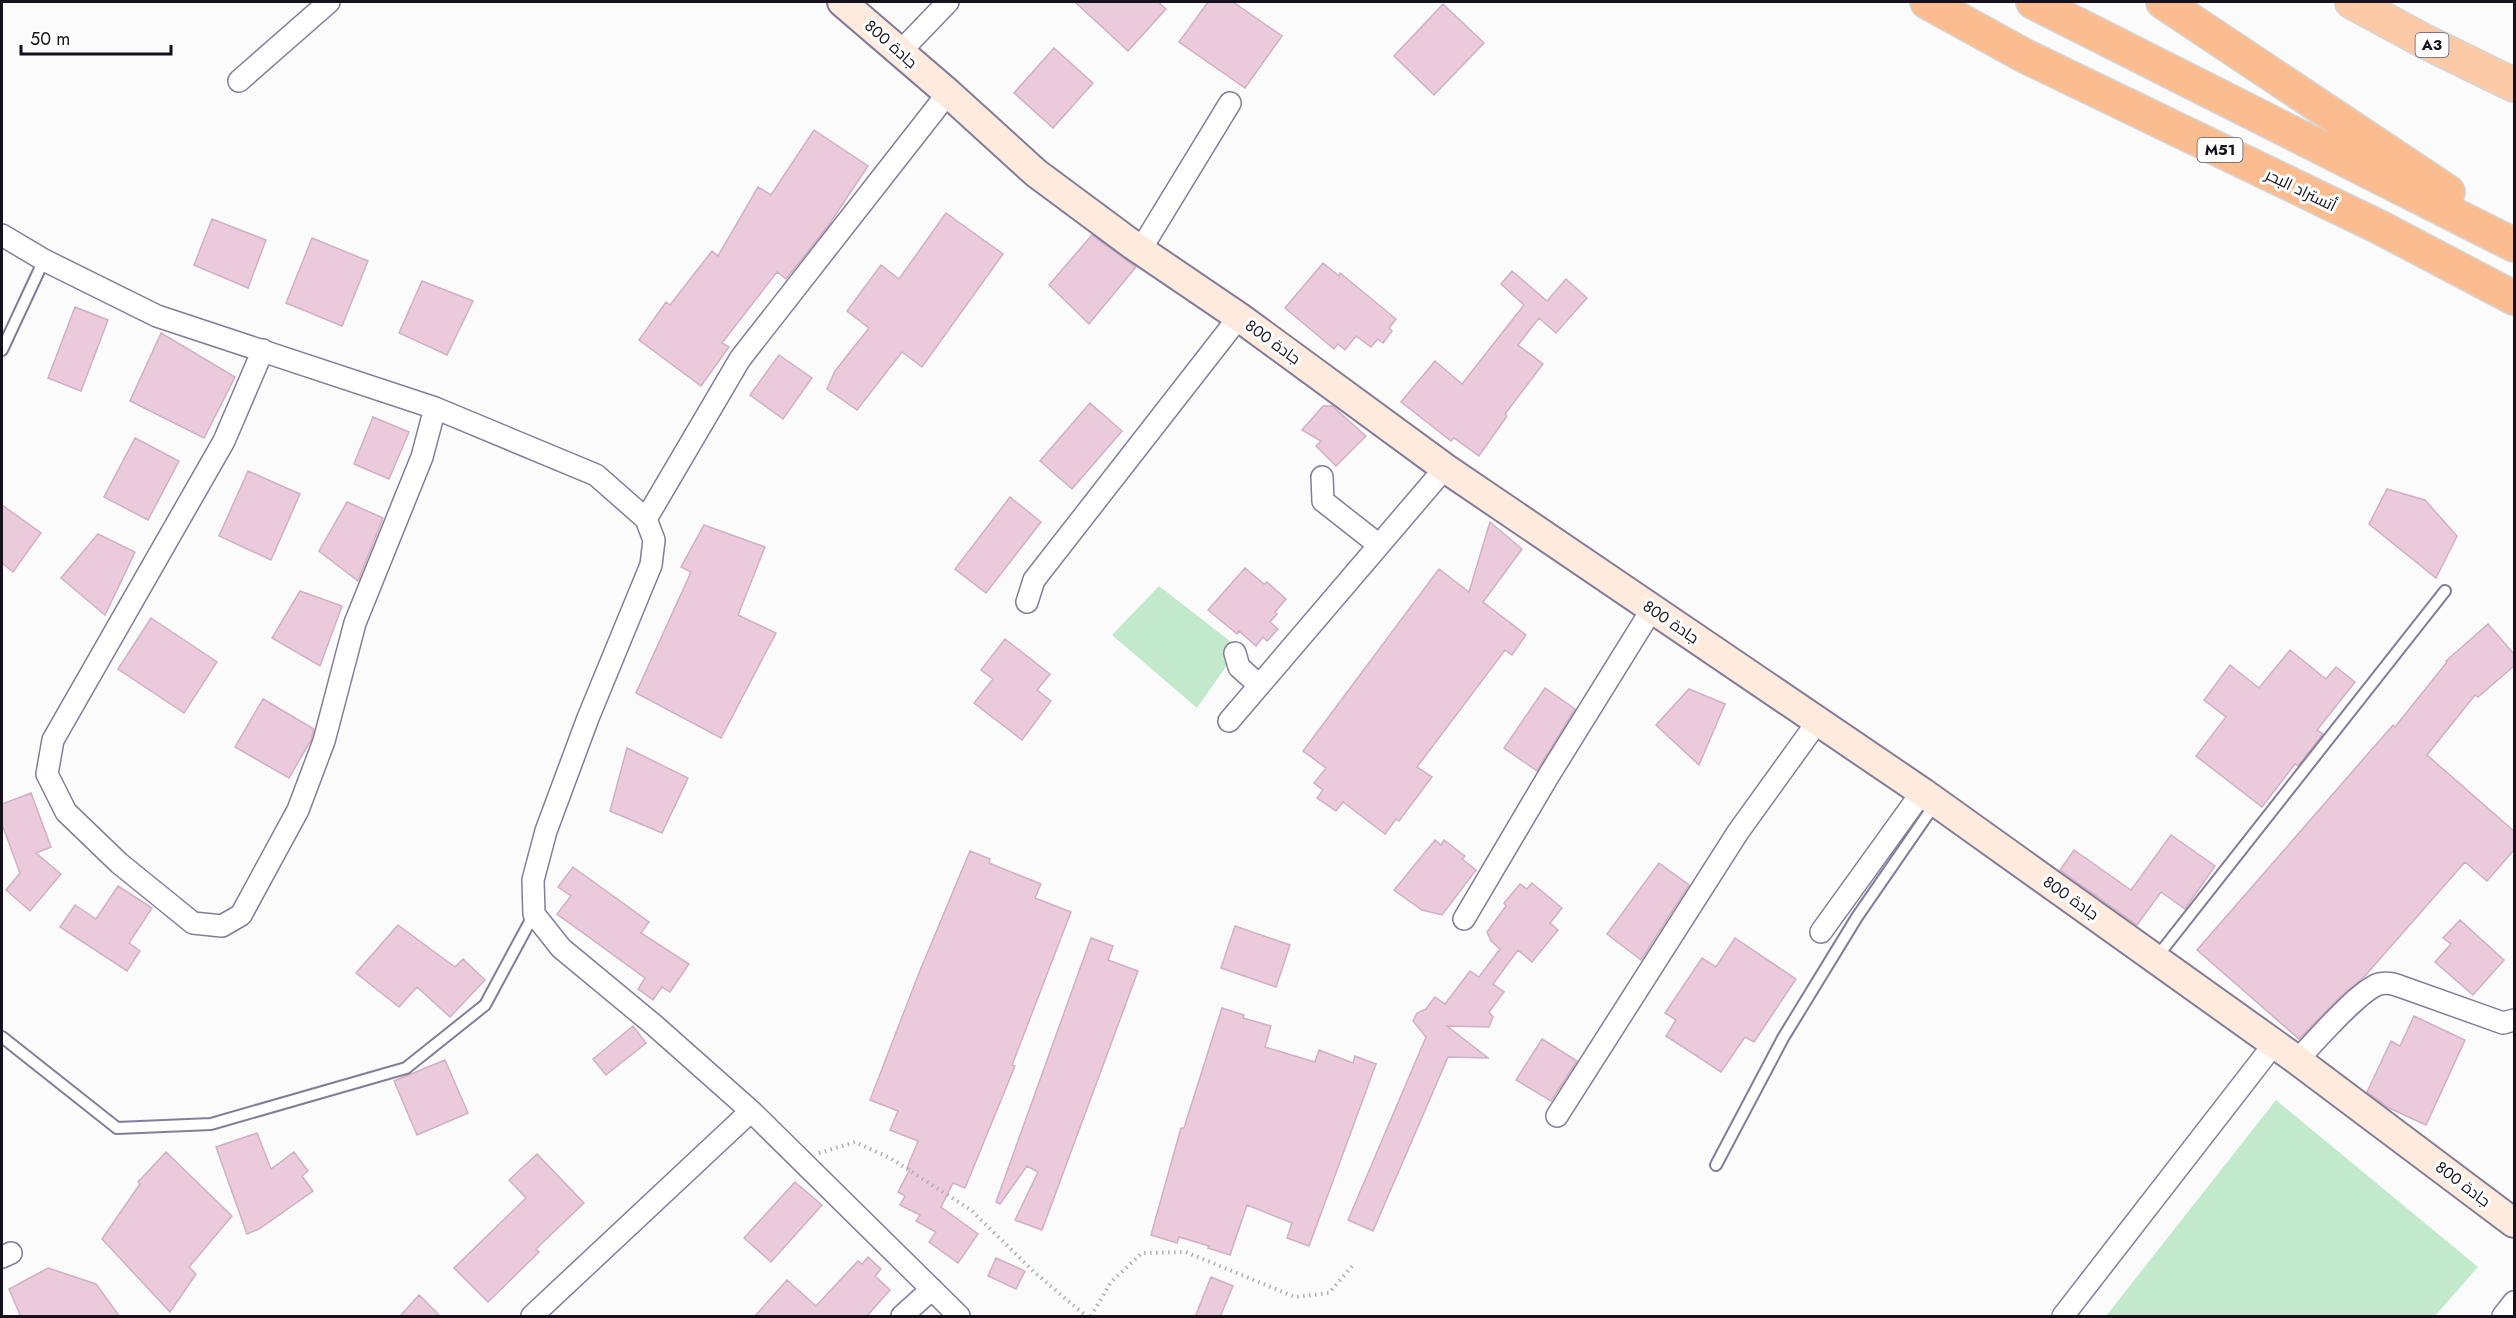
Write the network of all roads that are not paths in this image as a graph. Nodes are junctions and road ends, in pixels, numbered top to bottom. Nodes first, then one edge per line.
1 (329, 2) edge
2 (842, 2) edge
3 (948, 2) edge
4 (1927, 2) edge
5 (2033, 2) edge
6 (2163, 2) edge
7 (2352, 2) edge
8 (900, 52) junction
9 (239, 81) dead end
10 (2514, 85) edge
11 (948, 93) junction
12 (1230, 103) dead end
13 (2, 235) edge
14 (2514, 236) edge
15 (2514, 245) edge
16 (1140, 249) junction
17 (44, 260) junction
18 (2514, 298) edge
19 (1239, 317) junction
20 (2, 350) edge
21 (263, 350) junction
22 (435, 408) junction
23 (1445, 468) junction
24 (1322, 477) dead end
25 (646, 519) junction
26 (1379, 545) junction
27 (2445, 591) dead end
28 (1026, 602) dead end
29 (1652, 609) junction
30 (1235, 653) dead end
31 (1259, 685) junction
32 (1229, 721) dead end
33 (1818, 721) junction
34 (1929, 797) junction
35 (534, 914) junction
36 (1464, 919) dead end
37 (1821, 932) dead end
38 (2156, 958) junction
39 (2514, 1020) edge
40 (2, 1036) edge
41 (2285, 1052) junction
42 (751, 1111) junction
43 (1557, 1116) dead end
44 (1716, 1165) dead end
45 (2514, 1223) edge
46 (932, 1289) junction
47 (2514, 1302) edge
48 (532, 1317) edge
49 (902, 1317) edge
50 (959, 1317) edge
51 (2063, 1317) edge
52 (2503, 1317) edge

1 - 9 street
2 - 8 main road, جادة 800
3 - 8 street
4 - 18 highway, أتستراد البحر / M51
5 - 15 highway
6 - 14 highway
7 - 10 highway, A3
8 - 11 main road, جادة 800
11 - 16 main road, جادة 800
11 - 25 street
12 - 16 street
13 - 17 street
16 - 19 main road, جادة 800
17 - 20 lane
17 - 21 street
19 - 23 main road, جادة 800
19 - 28 street
21 - 22 street
21 - 22 street
22 - 25 street
23 - 26 street
23 - 29 main road, جادة 800
24 - 26 street
25 - 35 street
26 - 31 street
27 - 38 lane
29 - 33 main road, جادة 800
29 - 36 street
30 - 31 street
31 - 32 street
33 - 34 main road, جادة 800
33 - 43 street
34 - 37 street
34 - 38 main road, جادة 800
34 - 44 lane
35 - 40 lane
35 - 42 street
38 - 41 main road, جادة 800
39 - 41 street
41 - 45 main road, جادة 800
41 - 51 street
42 - 46 street
42 - 48 street
46 - 49 street
46 - 50 street
47 - 52 street

